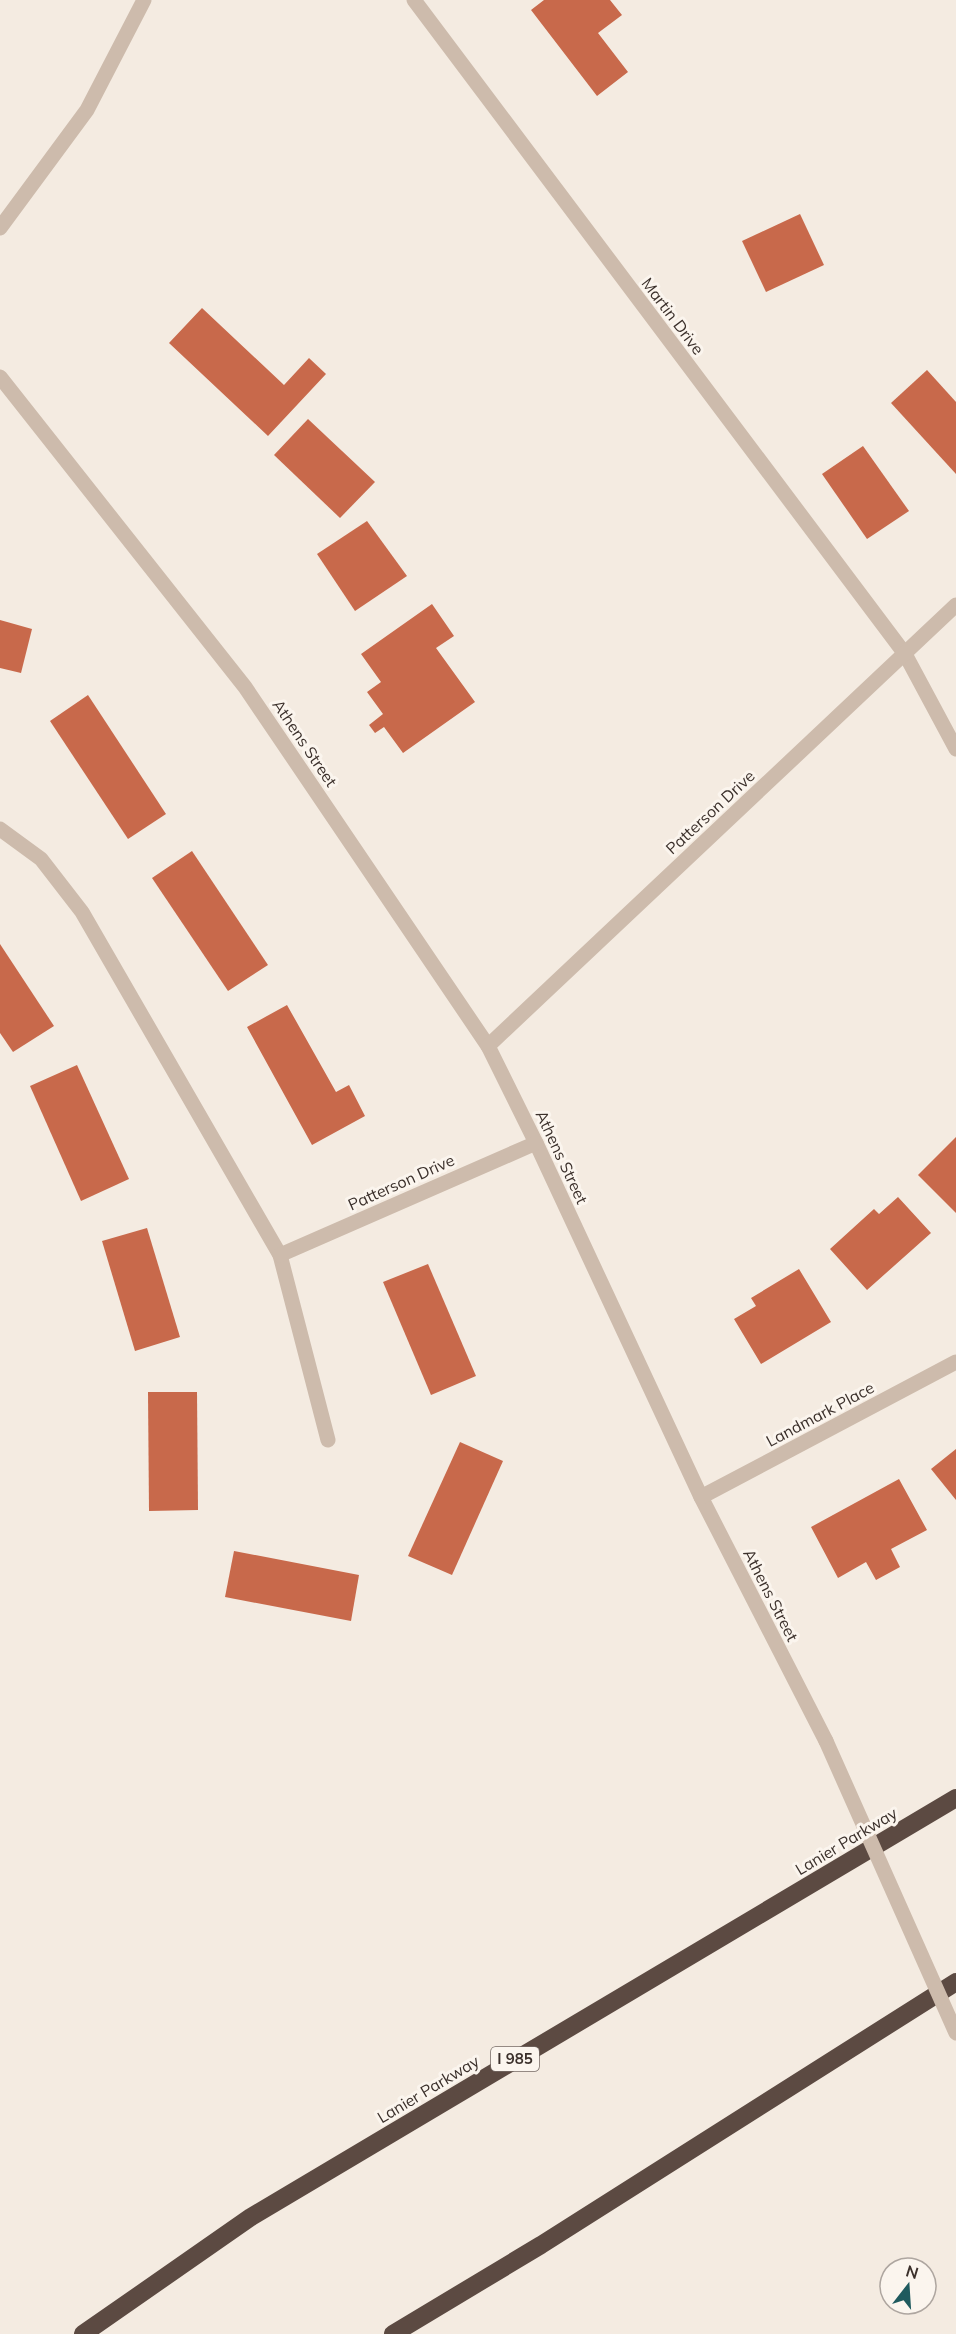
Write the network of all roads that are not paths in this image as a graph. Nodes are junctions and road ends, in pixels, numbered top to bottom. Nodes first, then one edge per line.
1 (144, 0) edge
2 (414, 0) edge
3 (0, 228) edge
4 (0, 377) edge
5 (956, 605) edge
6 (905, 654) junction
7 (956, 749) edge
8 (0, 829) edge
9 (488, 1046) junction
10 (536, 1143) junction
11 (280, 1255) junction
12 (956, 1362) edge
13 (328, 1440) dead end
14 (701, 1497) junction
15 (956, 1798) edge
16 (956, 1982) edge
17 (956, 2033) edge
18 (83, 2334) edge
19 (393, 2334) edge

1 - 3 street
2 - 6 street, Martin Drive
4 - 9 street, Athens Street
5 - 6 street, Patterson Drive
6 - 7 street, Martin Drive
6 - 9 street, Patterson Drive
8 - 11 street
9 - 10 street, Athens Street
10 - 11 street, Patterson Drive
10 - 14 street, Athens Street
11 - 13 street
12 - 14 street, Landmark Place
14 - 17 street, Athens Street, bridge
15 - 18 highway, Lanier Parkway / I 985
16 - 19 highway

